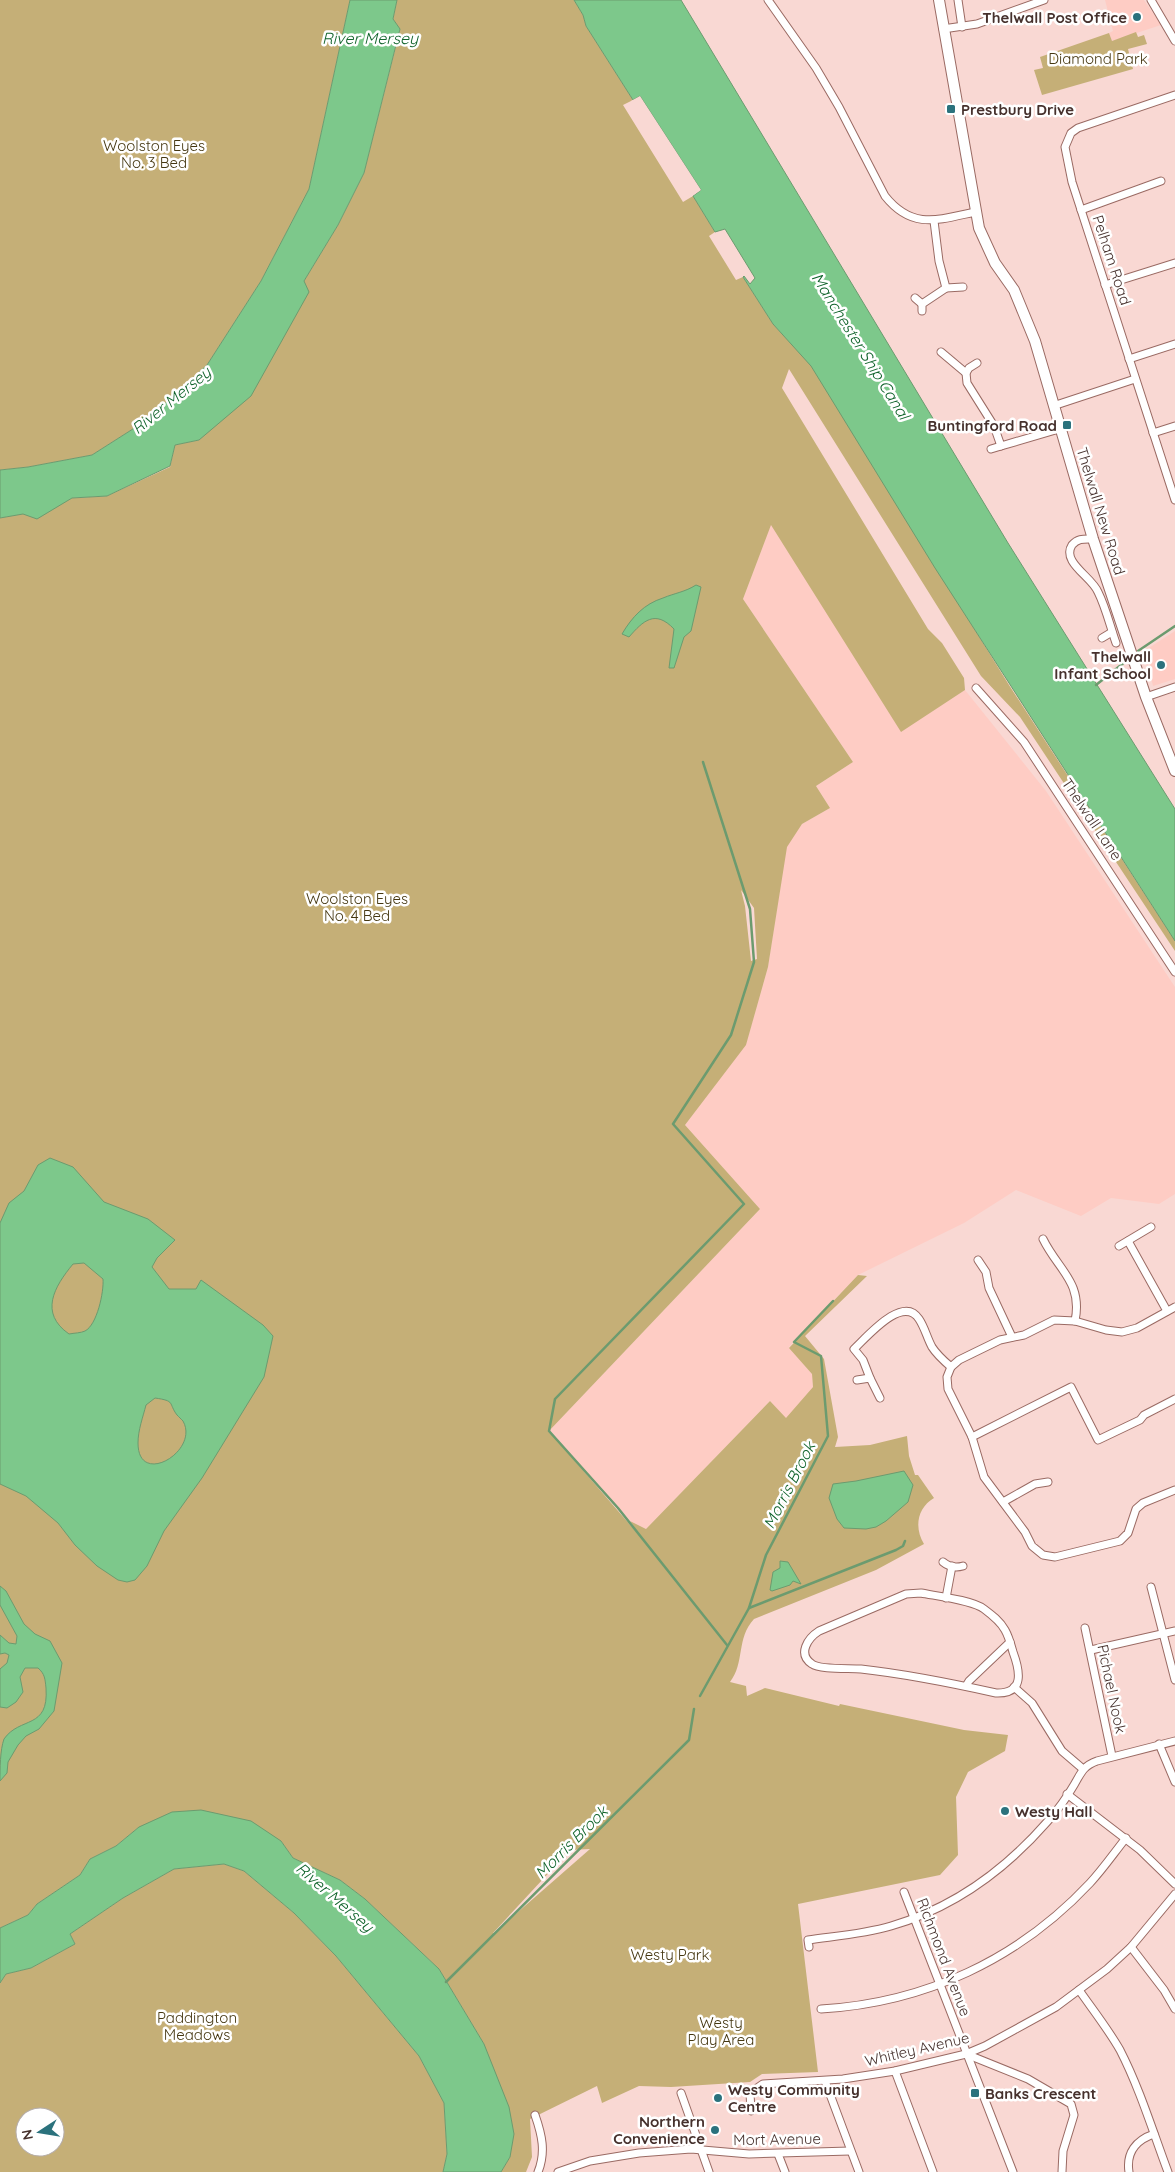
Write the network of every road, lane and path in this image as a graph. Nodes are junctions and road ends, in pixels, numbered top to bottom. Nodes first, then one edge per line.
1 (768, 0) edge
2 (939, 0) edge
3 (958, 0) edge
4 (1044, 0) edge
5 (1151, 0) edge
6 (962, 27) junction
7 (943, 29) junction
8 (1175, 41) edge
9 (1175, 95) edge
10 (1161, 181) dead end
11 (1081, 210) junction
12 (975, 212) junction
13 (934, 221) junction
14 (1175, 262) edge
15 (1105, 284) junction
16 (963, 287) dead end
17 (946, 288) junction
18 (915, 298) dead end
19 (1175, 344) edge
20 (941, 352) dead end
21 (1130, 359) junction
22 (977, 363) dead end
23 (966, 373) junction
24 (1135, 379) junction
25 (1053, 406) junction
26 (1175, 426) edge
27 (1059, 429) junction
28 (1153, 432) junction
29 (1001, 446) junction
30 (991, 449) dead end
31 (1175, 500) edge
32 (1093, 539) junction
33 (1112, 632) junction
34 (1102, 638) dead end
35 (1116, 643) dead end
36 (1175, 687) edge
37 (976, 688) dead end
38 (1146, 697) junction
39 (1175, 771) edge
40 (1175, 972) edge
41 (1151, 1227) dead end
42 (1043, 1239) dead end
43 (1128, 1241) junction
44 (1119, 1246) dead end
45 (978, 1260) dead end
46 (1175, 1307) edge
47 (1167, 1311) junction
48 (1075, 1321) junction
49 (1012, 1337) junction
50 (951, 1367) junction
51 (870, 1378) junction
52 (857, 1380) dead end
53 (880, 1398) dead end
54 (1175, 1399) edge
55 (972, 1437) junction
56 (1048, 1482) dead end
57 (1175, 1490) edge
58 (1003, 1502) junction
59 (944, 1562) dead end
60 (952, 1566) junction
61 (963, 1566) dead end
62 (1151, 1587) dead end
63 (946, 1598) junction
64 (1085, 1628) dead end
65 (1175, 1632) edge
66 (1163, 1634) junction
67 (1010, 1642) junction
68 (1091, 1650) junction
69 (1175, 1680) edge
70 (966, 1686) junction
71 (1014, 1687) junction
72 (1175, 1741) edge
73 (1160, 1744) junction
74 (1112, 1756) junction
75 (1082, 1769) junction
76 (1175, 1782) edge
77 (1067, 1794) junction
78 (1126, 1838) junction
79 (1173, 1879) edge
80 (904, 1892) dead end
81 (1175, 1894) edge
82 (914, 1919) junction
83 (809, 1947) dead end
84 (1131, 1947) junction
85 (940, 1986) junction
86 (1079, 1990) junction
87 (822, 2009) dead end
88 (1175, 2009) edge
89 (966, 2054) junction
90 (895, 2071) junction
91 (825, 2081) junction
92 (681, 2093) dead end
93 (751, 2111) dead end
94 (535, 2115) dead end
95 (1154, 2134) junction
96 (701, 2151) junction
97 (850, 2151) junction
98 (778, 2154) junction
99 (538, 2172) edge
100 (558, 2172) edge
101 (709, 2172) edge
102 (785, 2172) edge
103 (859, 2172) edge
104 (933, 2172) edge
105 (1012, 2172) edge
106 (1062, 2172) edge
107 (1129, 2172) edge
108 (1168, 2172) edge

1 - 13 street
2 - 7 main road, Thelwall New Road
3 - 6 street
4 - 6 street
5 - 8 street
6 - 7 street
7 - 12 main road, Thelwall New Road
9 - 11 street, Pelham Road
10 - 11 street
11 - 15 street, Pelham Road
12 - 13 street
12 - 25 main road, Thelwall New Road
13 - 17 street
14 - 15 street
15 - 21 street, Pelham Road
16 - 17 street
17 - 18 street
19 - 21 street
20 - 23 street
21 - 24 street, Pelham Road
22 - 23 street
23 - 29 street
24 - 25 street
24 - 28 street, Pelham Road
25 - 27 main road, Thelwall New Road
26 - 28 street
27 - 29 street
27 - 32 main road, Thelwall New Road
28 - 31 street, Pelham Road
29 - 30 street
32 - 33 street
32 - 38 main road, Thelwall New Road
33 - 34 street
33 - 35 street
36 - 38 street
37 - 40 street, Thelwall Lane
38 - 39 main road, Thelwall New Road
41 - 43 street
42 - 48 street
43 - 44 street
43 - 47 street
45 - 49 street
46 - 47 street
47 - 48 street
48 - 49 street
49 - 50 street
50 - 51 street
50 - 55 street
51 - 52 street
51 - 53 street
54 - 55 street
55 - 58 street
56 - 58 street
57 - 58 street
59 - 60 street
60 - 61 street
60 - 63 street
62 - 66 street
63 - 67 street
63 - 70 street
64 - 68 street, Pichael Nook
65 - 66 street
66 - 68 street
66 - 69 street
67 - 70 street
67 - 71 street
68 - 74 street, Pichael Nook
70 - 71 street
71 - 75 street
72 - 73 street
73 - 74 street
73 - 76 street
74 - 75 street
75 - 77 street
77 - 78 street
77 - 82 street
78 - 79 street
78 - 85 street
80 - 82 street, Richmond Avenue
81 - 84 street, Whitley Avenue
82 - 83 street
82 - 85 street, Richmond Avenue
84 - 86 street, Whitley Avenue
84 - 88 street
85 - 87 street
85 - 89 street, Richmond Avenue
86 - 89 street, Whitley Avenue
86 - 95 street
89 - 90 street, Whitley Avenue
89 - 105 street, Richmond Avenue
89 - 106 street
90 - 91 street, Whitley Avenue
90 - 104 street
91 - 93 street, Whitley Avenue
91 - 97 street
92 - 96 street
94 - 99 street
95 - 107 street
95 - 108 street
96 - 98 street, Mort Avenue
96 - 100 street, Mort Avenue
96 - 101 street
97 - 98 street, Mort Avenue
97 - 103 street
98 - 102 street

